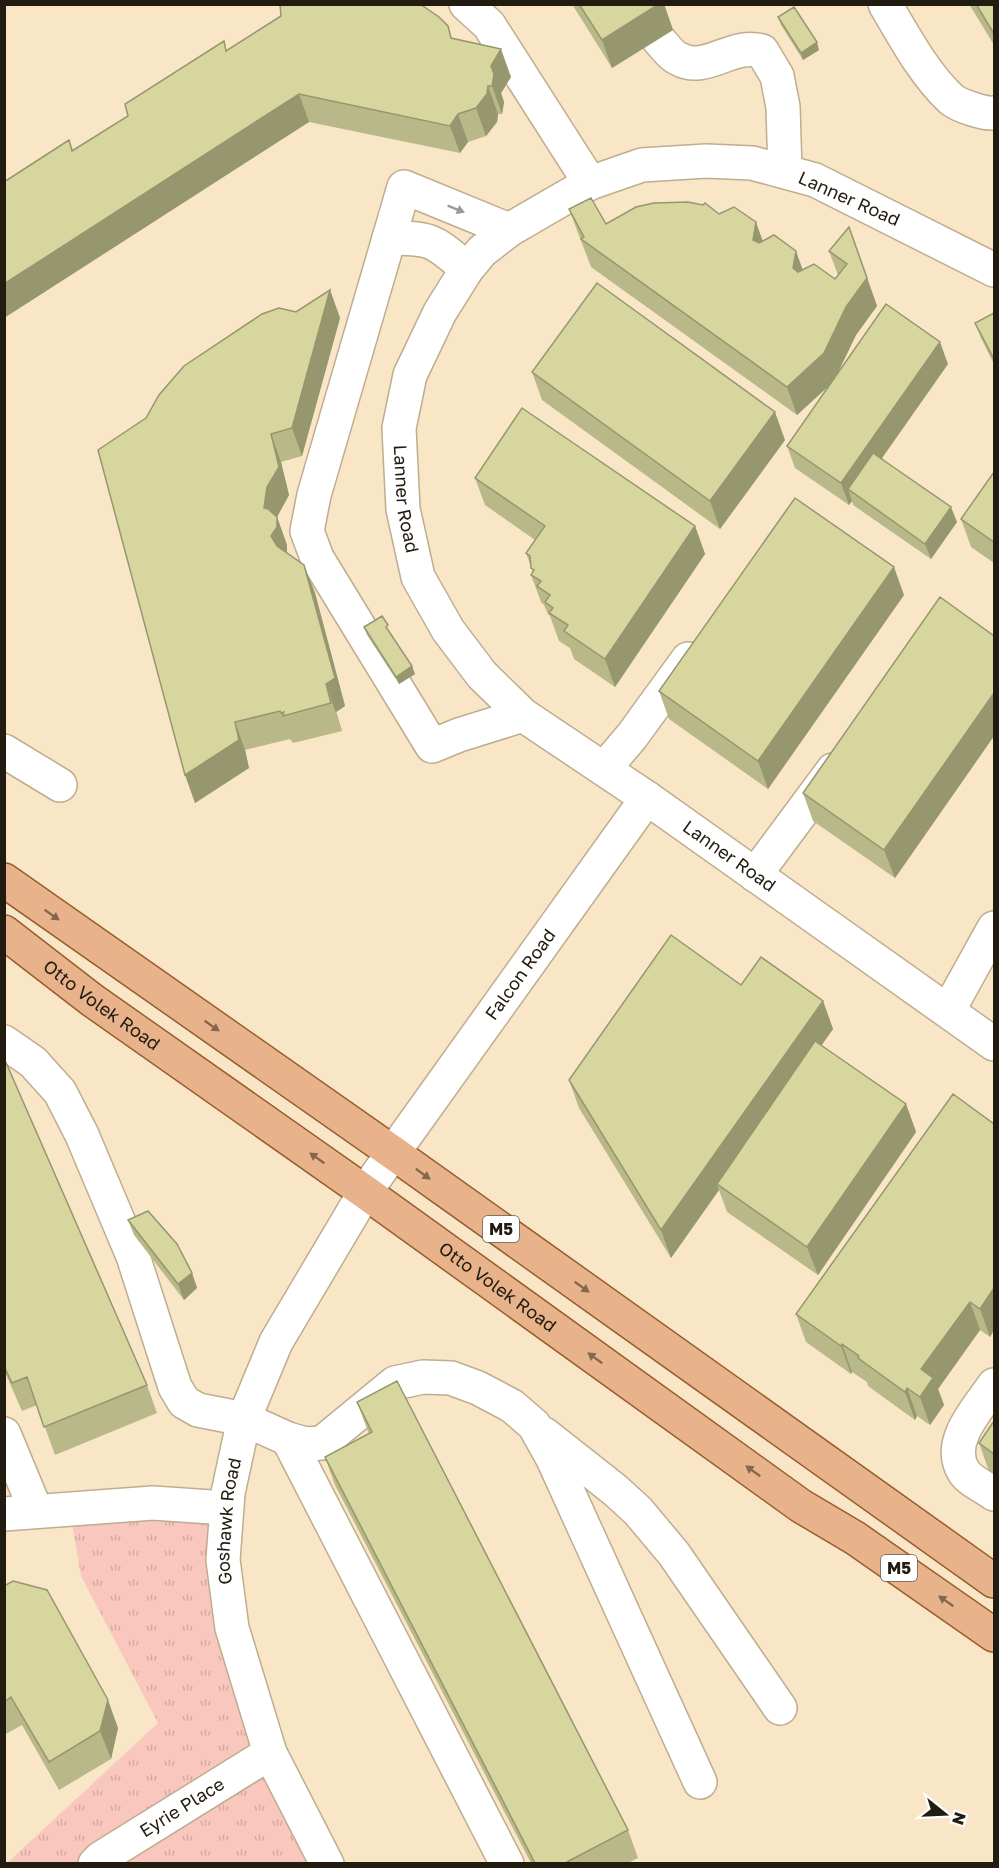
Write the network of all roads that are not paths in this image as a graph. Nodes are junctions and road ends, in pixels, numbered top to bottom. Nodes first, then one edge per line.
1 (466, 4) edge
2 (885, 4) edge
3 (658, 39) dead end
4 (994, 114) edge
5 (785, 171) junction
6 (590, 183) junction
7 (508, 230) junction
8 (389, 238) junction
9 (467, 269) junction
10 (994, 270) edge
11 (703, 639) edge
12 (523, 715) junction
13 (854, 742) edge
14 (4, 751) edge
15 (604, 769) junction
16 (60, 785) dead end
17 (646, 798) junction
18 (755, 875) junction
19 (4, 880) edge
20 (994, 928) edge
21 (4, 932) edge
22 (948, 1011) junction
23 (4, 1042) edge
24 (994, 1044) edge
25 (392, 1152) junction
26 (365, 1192) junction
27 (994, 1385) edge
28 (244, 1419) junction
29 (534, 1425) junction
30 (4, 1434) edge
31 (288, 1439) junction
32 (994, 1494) edge
33 (226, 1508) junction
34 (36, 1511) junction
35 (4, 1514) edge
36 (994, 1581) edge
37 (994, 1635) edge
38 (780, 1708) dead end
39 (270, 1753) junction
40 (700, 1782) dead end
41 (95, 1863) edge
42 (327, 1863) edge
43 (507, 1863) edge

1 - 6 street
2 - 4 street
3 - 5 street
5 - 6 street, Lanner Road
5 - 10 street, Lanner Road
6 - 7 street, Lanner Road
8 -> 7 street
7 - 9 street, Lanner Road
8 - 9 street
8 - 12 street
9 - 12 street, Lanner Road
11 - 15 street
12 - 15 street, Lanner Road
13 - 18 street
14 - 16 street
15 - 17 street, Lanner Road
17 - 18 street, Lanner Road
17 - 25 street, Falcon Road
18 - 22 street, Lanner Road
19 -> 25 main road, M5
20 - 22 street
26 -> 21 main road, Otto Volek Road / M5
22 - 24 street, Lanner Road
23 - 28 street
25 - 26 street, Falcon Road
25 -> 36 main road, M5
26 - 28 street, Goshawk Road
37 -> 26 main road, Otto Volek Road / M5
27 - 32 street
28 - 31 street
28 - 33 street, Goshawk Road
29 - 31 street
29 - 38 street
29 - 40 street
30 - 34 street
31 - 43 street
33 - 34 street
33 - 39 street, Goshawk Road
34 - 35 street
39 - 41 street, Eyrie Place
39 - 42 street, Goshawk Road

